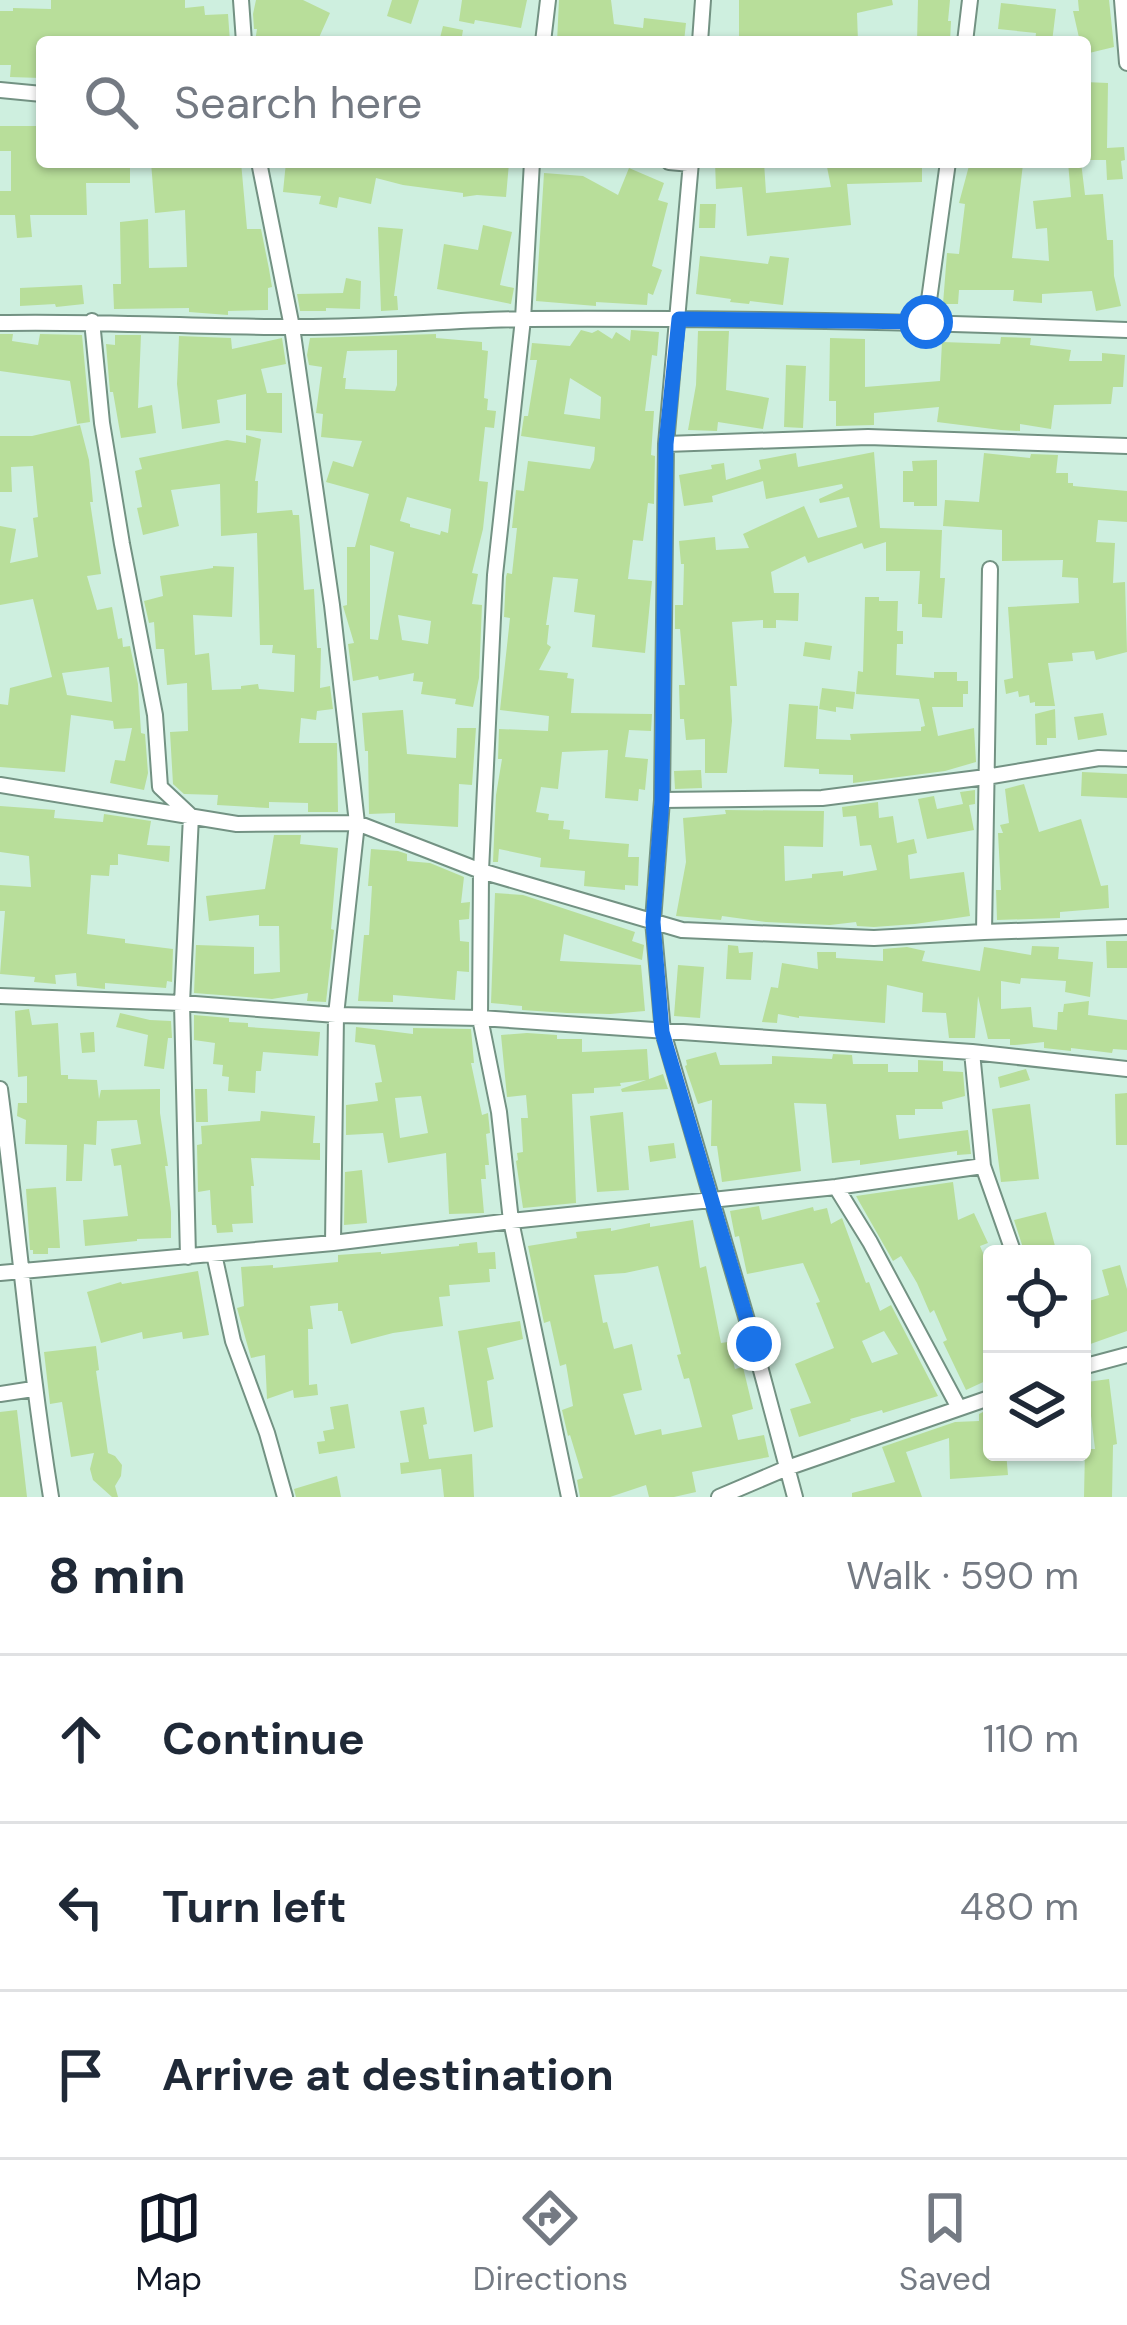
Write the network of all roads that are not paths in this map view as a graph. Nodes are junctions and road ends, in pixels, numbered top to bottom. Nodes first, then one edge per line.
1 (241, 0) edge
2 (548, 0) edge
3 (704, 0) edge
4 (970, 0) edge
5 (1123, 0) edge
6 (244, 36) edge
7 (544, 36) edge
8 (701, 36) edge
9 (965, 36) edge
10 (1127, 63) edge
11 (0, 90) edge
12 (36, 93) edge
13 (260, 168) edge
14 (532, 168) edge
15 (691, 168) edge
16 (947, 168) edge
17 (679, 319) junction
18 (523, 320) junction
19 (92, 321) junction
20 (926, 322) junction
21 (0, 323) edge
22 (292, 327) junction
23 (1127, 330) edge
24 (666, 444) junction
25 (1127, 446) edge
26 (990, 569) dead end
27 (1127, 759) edge
28 (986, 777) junction
29 (0, 785) edge
30 (662, 800) junction
31 (191, 816) junction
32 (357, 823) junction
33 (481, 871) junction
34 (653, 922) junction
35 (1127, 927) edge
36 (985, 932) junction
37 (0, 996) edge
38 (182, 1003) junction
39 (336, 1015) junction
40 (480, 1018) junction
41 (662, 1032) junction
42 (972, 1052) junction
43 (1127, 1069) edge
44 (0, 1089) edge
45 (2, 1116) edge
46 (983, 1166) junction
47 (836, 1187) junction
48 (712, 1200) junction
49 (511, 1221) junction
50 (333, 1243) junction
51 (1011, 1245) edge
52 (214, 1253) junction
53 (188, 1257) junction
54 (23, 1271) junction
55 (0, 1274) edge
56 (1127, 1354) edge
57 (1091, 1364) edge
58 (33, 1389) junction
59 (0, 1394) edge
60 (983, 1399) edge
61 (959, 1408) junction
62 (788, 1468) junction
63 (51, 1497) edge
64 (285, 1497) edge
65 (569, 1497) edge
66 (719, 1497) edge
67 (795, 1497) edge

1 - 6 street
2 - 7 street
3 - 8 street
4 - 9 street
5 - 10 street
11 - 12 street
13 - 22 street
14 - 18 street
15 - 17 street
16 - 20 street
17 - 18 street
17 - 20 street
17 - 24 street
18 - 22 street
18 - 33 street
19 - 21 street
19 - 22 street
19 - 31 street
20 - 23 street
22 - 32 street
24 - 25 street
24 - 30 street
26 - 28 street
27 - 28 street
28 - 30 street
28 - 36 street
29 - 31 street
30 - 34 street
31 - 32 street
31 - 38 street
32 - 33 street
32 - 39 street
33 - 34 street
33 - 40 street
34 - 36 street
34 - 41 street
35 - 36 street
37 - 38 street
38 - 39 street
38 - 53 street
39 - 40 street
39 - 50 street
40 - 41 street
40 - 49 street
41 - 42 street
41 - 48 street
42 - 43 street
42 - 46 street
44 - 45 street
45 - 54 street
46 - 47 street
46 - 51 street
47 - 48 street
47 - 61 street
48 - 49 street
48 - 62 street
49 - 50 street
49 - 65 street
50 - 52 street
52 - 53 street
52 - 64 street
53 - 54 street
54 - 55 street
54 - 58 street
56 - 57 street
58 - 59 street
58 - 63 street
60 - 61 street
61 - 62 street
62 - 66 street
62 - 67 street

